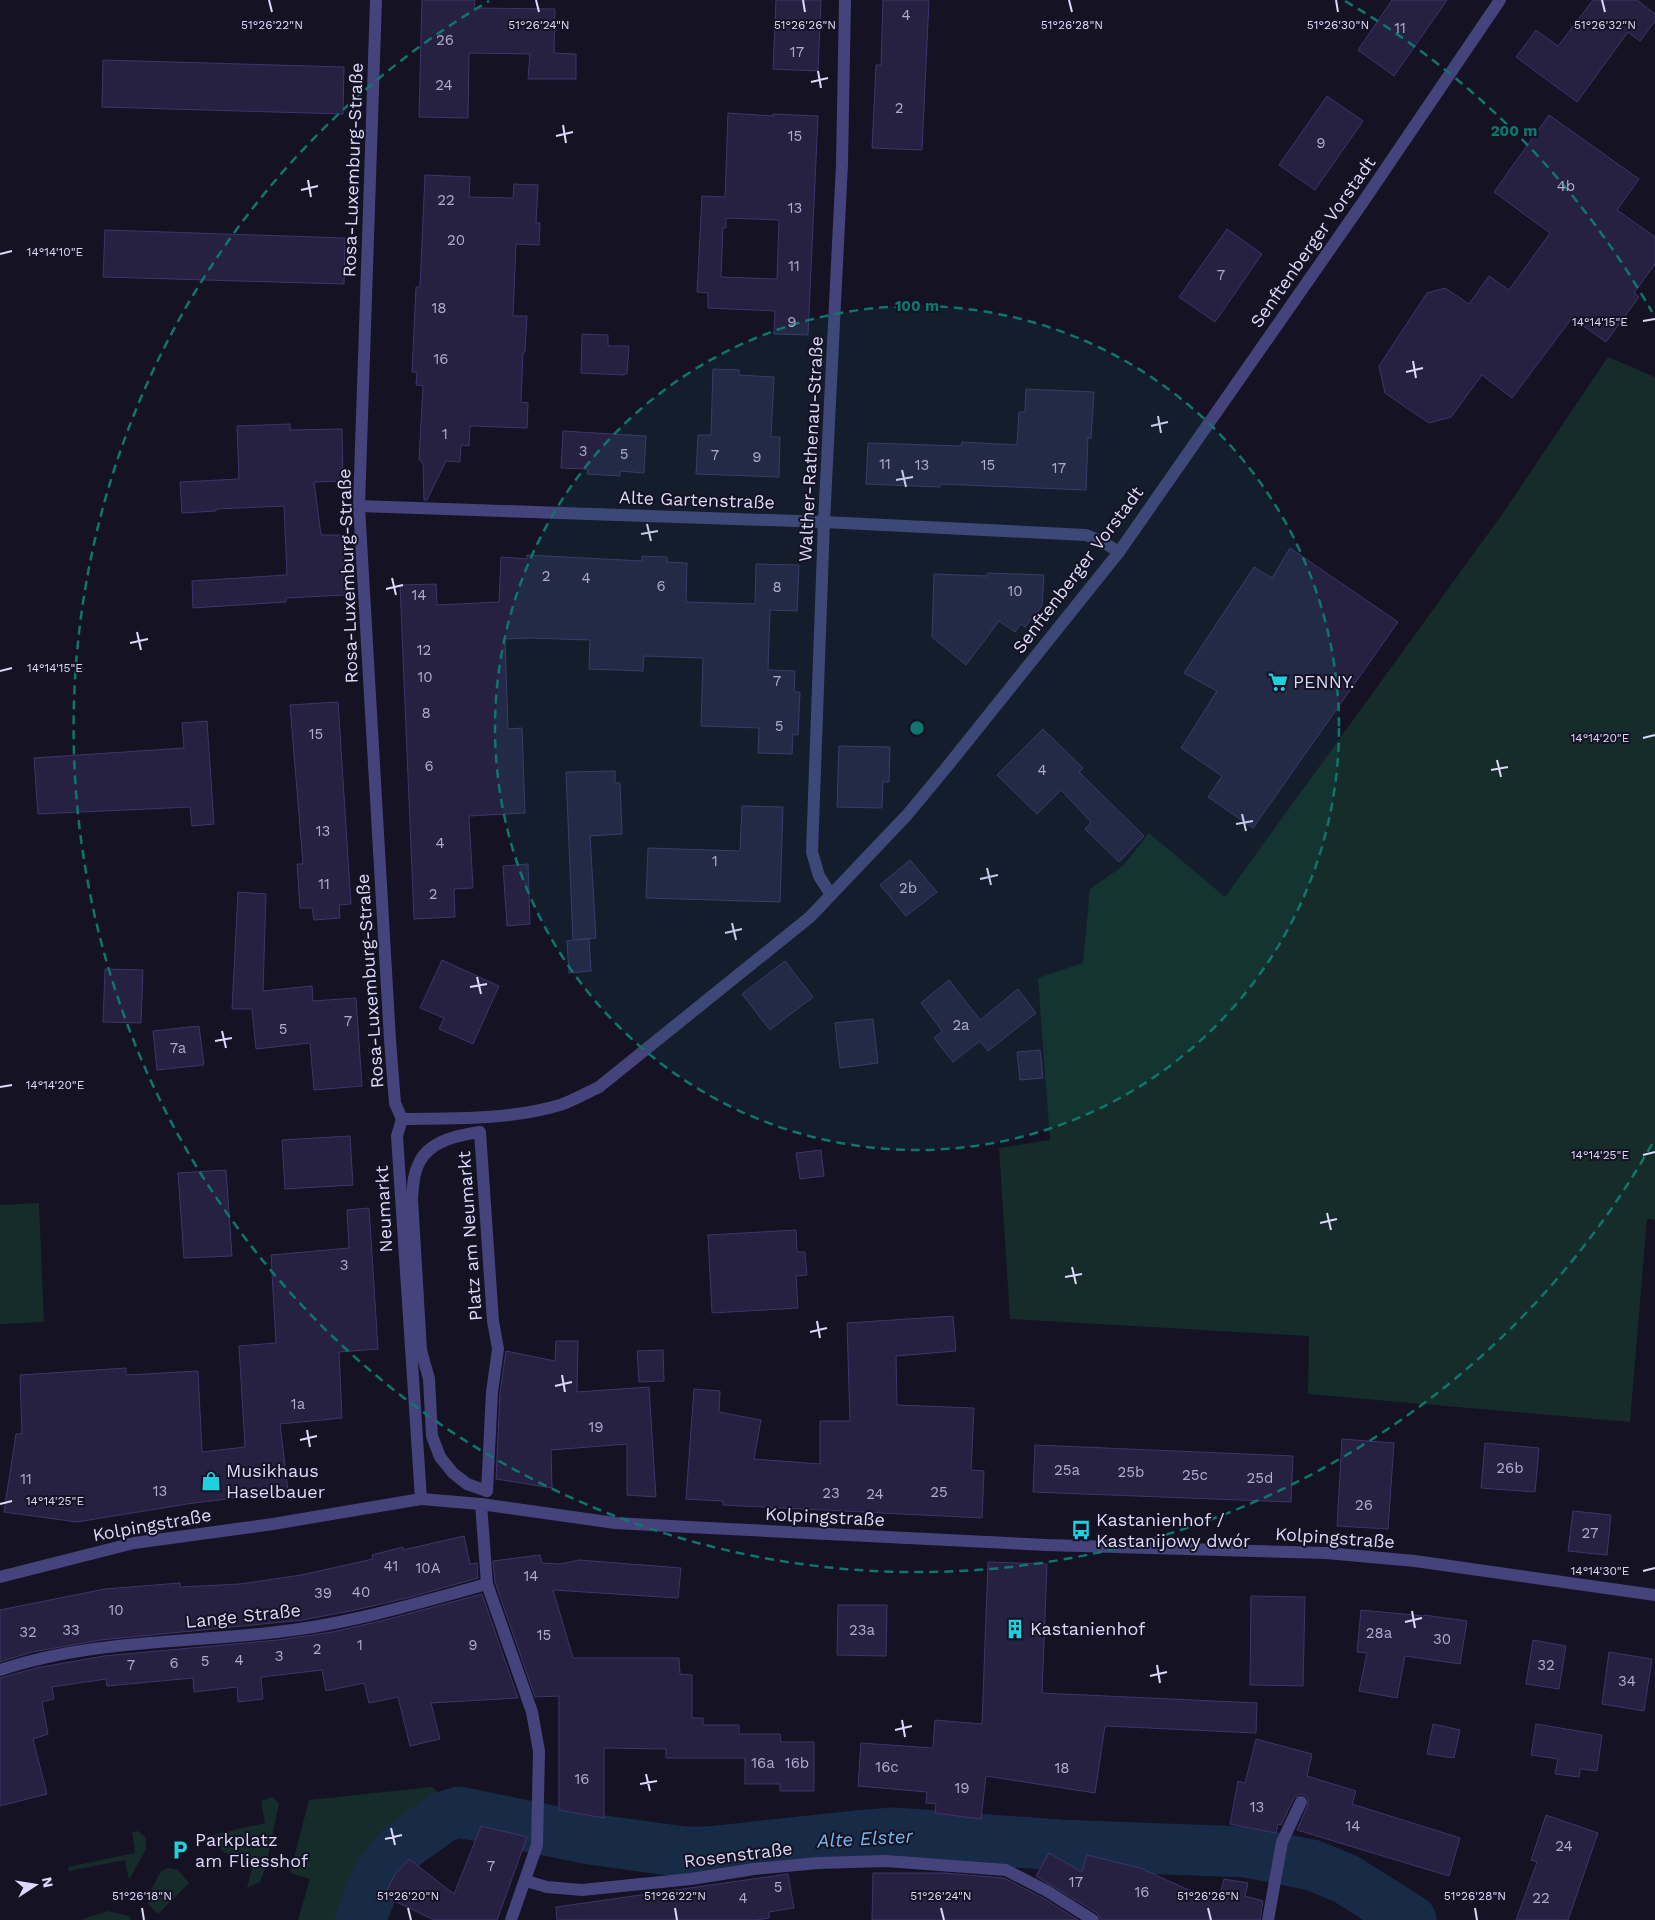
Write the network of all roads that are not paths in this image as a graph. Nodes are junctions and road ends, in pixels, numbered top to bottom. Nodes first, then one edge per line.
1 (376, 0) edge
2 (845, 0) edge
3 (1500, 0) edge
4 (360, 506) junction
5 (824, 522) junction
6 (1119, 552) junction
7 (831, 895) junction
8 (402, 1119) junction
9 (489, 1478) joint
10 (421, 1498) junction
11 (481, 1504) junction
12 (0, 1577) edge
13 (487, 1584) junction
14 (1655, 1596) edge
15 (0, 1670) edge
16 (1300, 1802) dead end
17 (526, 1881) junction
18 (511, 1920) edge
19 (1093, 1920) edge
20 (1268, 1920) edge

1 - 4 street, Rosa-Luxemburg-Straße
2 - 5 street, Walther-Rathenau-Straße
3 - 6 street, Senftenberger Vorstadt
4 - 5 street, Alte Gartenstraße
4 - 8 street, Rosa-Luxemburg-Straße
5 - 6 street, Alte Gartenstraße
5 - 7 street, Walther-Rathenau-Straße
6 - 7 street, Senftenberger Vorstadt
7 - 8 street, Senftenberger Vorstadt
8 - 10 street, Neumarkt
9 - 9 street, Platz am Neumarkt
10 - 11 street, Kolpingstraße
10 - 12 street, Kolpingstraße
11 - 13 street
11 - 14 street, Kolpingstraße
13 - 15 street, Lange Straße
13 - 17 street
16 - 20 street
17 - 18 street
17 - 19 street, Rosenstraße

